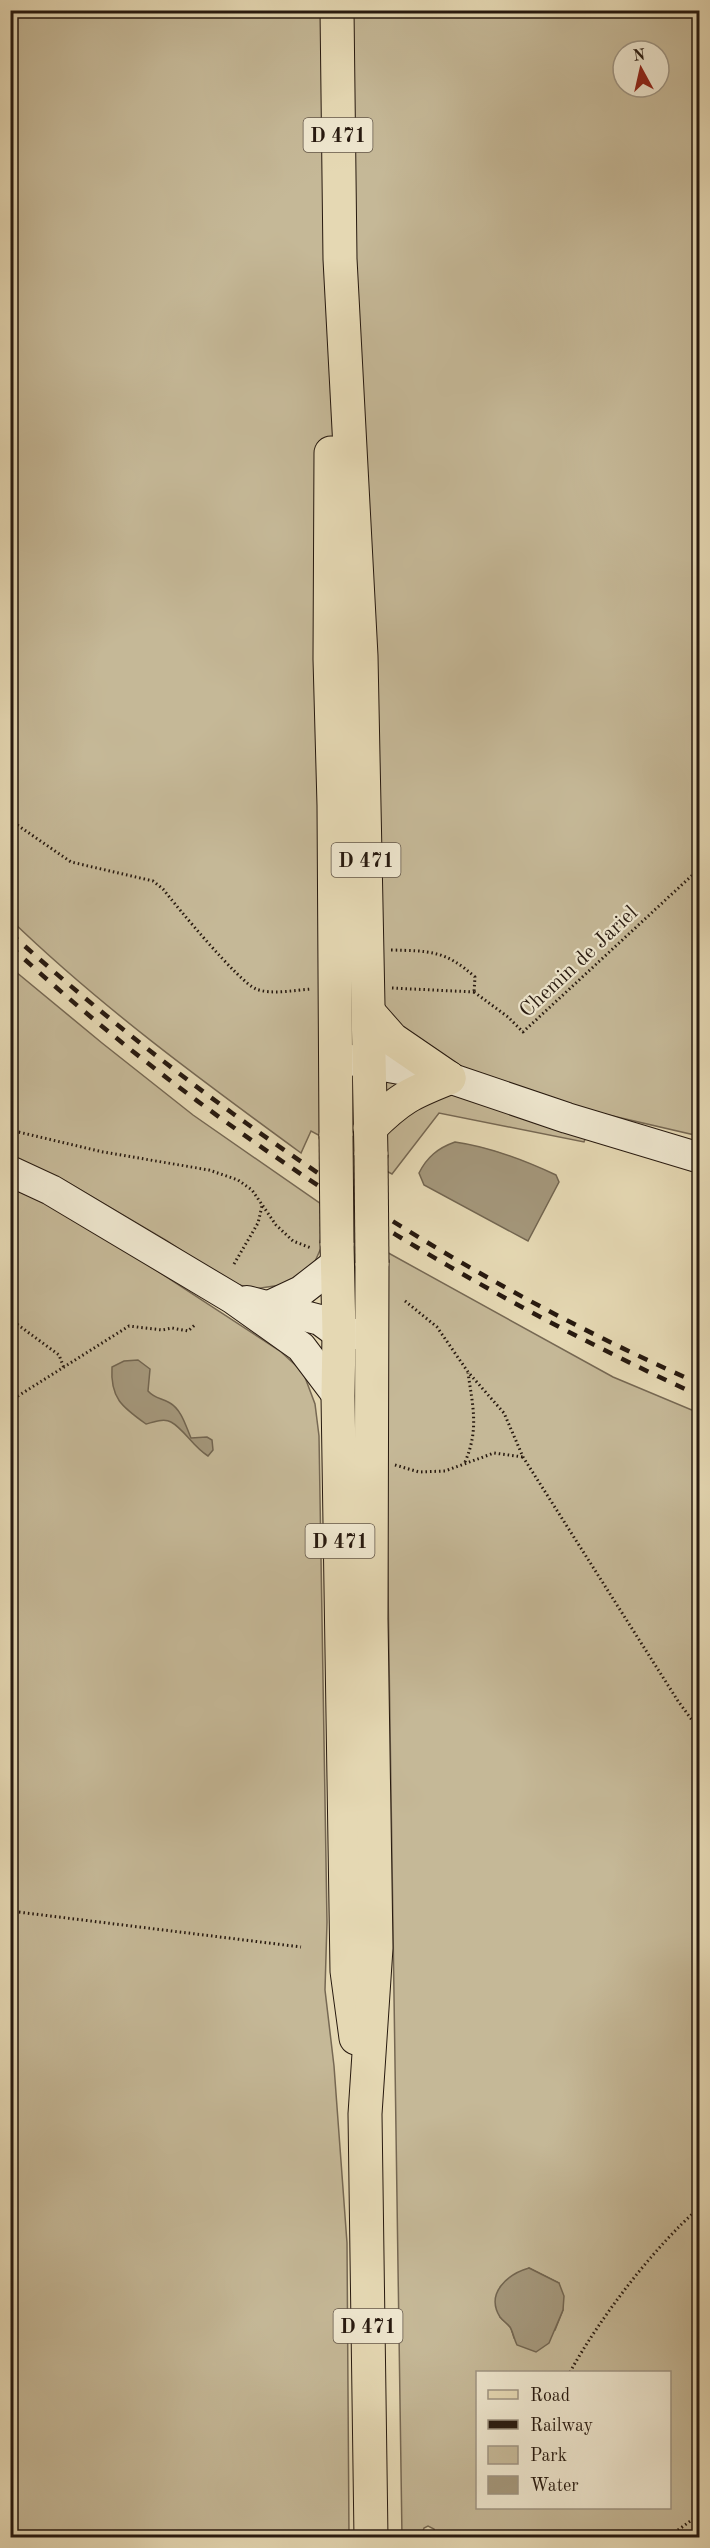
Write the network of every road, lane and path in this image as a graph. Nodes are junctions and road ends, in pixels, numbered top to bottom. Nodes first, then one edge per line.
1 (337, 10) edge
2 (340, 259) junction
3 (10, 820) edge
4 (699, 868) edge
5 (368, 949) junction
6 (322, 988) dead end
7 (390, 988) dead end
8 (474, 992) junction
9 (370, 1014) junction
10 (336, 1058) junction
11 (369, 1064) junction
12 (449, 1078) junction
13 (10, 1130) edge
14 (370, 1141) junction
15 (699, 1158) edge
16 (10, 1171) edge
17 (262, 1204) junction
18 (329, 1252) junction
19 (234, 1264) dead end
20 (232, 1298) junction
21 (405, 1301) dead end
22 (269, 1306) junction
23 (10, 1319) edge
24 (196, 1324) dead end
25 (355, 1334) junction
26 (301, 1347) junction
27 (64, 1368) junction
28 (468, 1371) junction
29 (338, 1396) junction
30 (10, 1401) edge
31 (370, 1451) junction
32 (523, 1457) junction
33 (465, 1462) junction
34 (699, 1731) edge
35 (10, 1911) edge
36 (301, 1947) dead end
37 (365, 2114) junction
38 (699, 2207) edge
39 (571, 2371) edge
40 (699, 2514) edge
41 (371, 2538) edge
42 (667, 2538) edge

1 - 2 main road, D 471
2 - 5 main road, D 471
2 - 10 main road, D 471
3 - 6 path
4 - 8 path, Chemin de Jariel
5 - 8 path
5 - 9 main road, D 471
7 - 8 path
9 - 11 main road, D 471
9 - 12 main road
10 - 11 main road
10 - 18 main road, D 471, bridge
11 - 12 main road
11 - 14 main road, D 471
12 - 14 main road
12 - 15 main road
13 - 17 path
14 - 25 main road, D 471, bridge
16 - 20 main road
17 - 18 path
17 - 19 path
18 - 22 main road
18 - 25 main road, D 471
20 - 22 main road
20 - 26 main road
21 - 28 path
22 - 25 main road
23 - 27 path
24 - 27 path
25 - 26 main road
25 - 29 main road, D 471
25 - 31 main road, D 471
26 - 29 main road
27 - 30 path
28 - 32 path
28 - 33 path
29 - 37 main road, D 471
31 - 33 path
31 - 37 main road, D 471
32 - 33 path
32 - 34 path
35 - 36 path
37 - 41 main road, D 471
38 - 39 path
40 - 42 path

